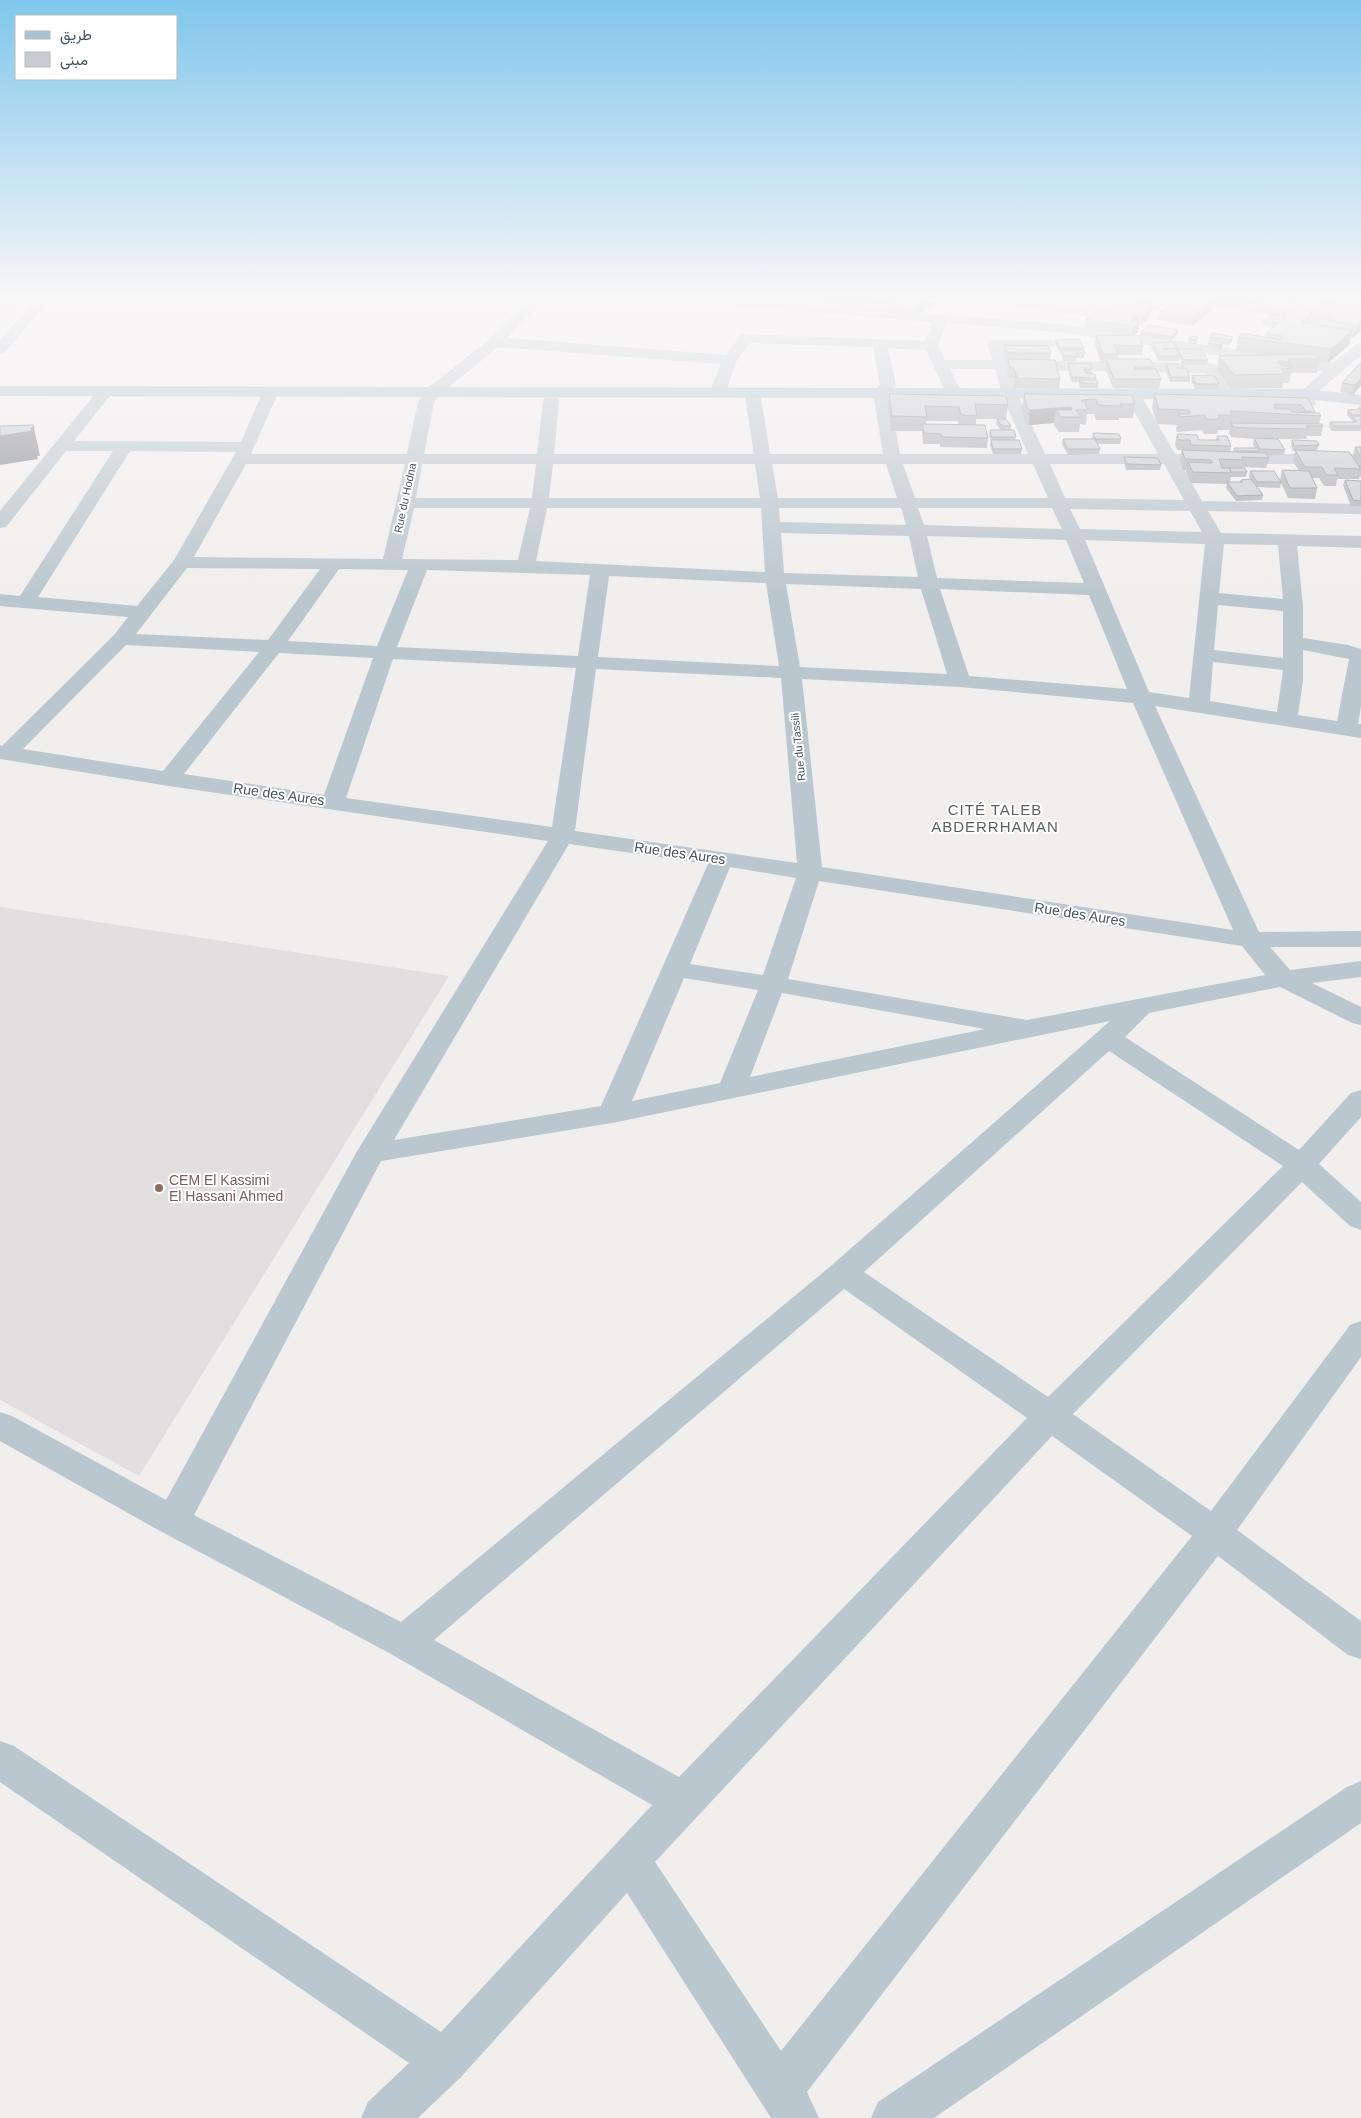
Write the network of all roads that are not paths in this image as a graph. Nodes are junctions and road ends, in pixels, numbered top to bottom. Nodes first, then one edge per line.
1 (99, 400) edge
2 (267, 400) edge
3 (429, 400) edge
4 (516, 400) edge
5 (610, 400) edge
6 (753, 400) edge
7 (882, 400) edge
8 (1013, 400) edge
9 (1083, 400) edge
10 (1229, 400) edge
11 (551, 401) junction
12 (1137, 402) junction
13 (62, 446) junction
14 (124, 447) junction
15 (244, 453) junction
16 (545, 458) junction
17 (763, 458) junction
18 (892, 458) junction
19 (1037, 458) junction
20 (1168, 458) junction
21 (1361, 459) edge
22 (413, 460) junction
23 (540, 502) junction
24 (406, 503) junction
25 (907, 503) junction
26 (1058, 503) junction
27 (770, 504) junction
28 (1196, 506) junction
29 (1361, 509) edge
30 (0, 523) edge
31 (772, 527) junction
32 (917, 530) junction
33 (1073, 534) junction
34 (1215, 539) junction
35 (1287, 539) junction
36 (1361, 542) edge
37 (182, 562) junction
38 (333, 564) junction
39 (391, 564) junction
40 (420, 565) junction
41 (526, 566) junction
42 (600, 570) junction
43 (774, 578) junction
44 (928, 582) junction
45 (1094, 589) junction
46 (1210, 598) junction
47 (0, 600) edge
48 (26, 601) junction
49 (1293, 606) junction
50 (144, 612) junction
51 (120, 639) junction
52 (1293, 642) junction
53 (274, 646) junction
54 (385, 651) junction
55 (1204, 655) junction
56 (587, 662) junction
57 (1293, 665) junction
58 (791, 674) junction
59 (960, 681) junction
60 (1141, 697) junction
61 (1199, 706) junction
62 (1286, 720) junction
63 (1353, 730) edge
64 (3, 752) edge
65 (168, 779) junction
66 (333, 802) junction
67 (563, 835) junction
68 (722, 859) junction
69 (810, 872) junction
70 (1361, 939) edge
71 (1250, 940) junction
72 (674, 969) junction
73 (1361, 970) edge
74 (1282, 979) junction
75 (773, 984) junction
76 (1139, 1008) junction
77 (1361, 1017) edge
78 (1030, 1028) junction
79 (1108, 1038) junction
80 (731, 1090) junction
81 (1361, 1099) edge
82 (612, 1114) junction
83 (371, 1153) junction
84 (1302, 1165) junction
85 (1361, 1219) edge
86 (843, 1274) junction
87 (1361, 1333) edge
88 (1050, 1416) junction
89 (0, 1425) edge
90 (173, 1521) junction
91 (1214, 1533) junction
92 (404, 1642) junction
93 (1361, 1643) edge
94 (0, 1759) edge
95 (1361, 1800) edge
96 (683, 1801) junction
97 (630, 1860) junction
98 (445, 2061) junction
99 (788, 2103) edge
100 (384, 2118) edge
101 (894, 2118) edge

1 - 13 street
2 - 15 street
3 - 22 street, Rue du Hodna
4 - 11 main road
5 - 11 main road
6 - 17 street, Rue du Tassili
7 - 18 street
8 - 19 street
9 - 12 main road
10 - 12 main road
11 - 16 street
12 - 20 street
13 - 14 street
13 - 30 street
14 - 15 street
14 - 48 street
15 - 22 street
15 - 37 street
16 - 17 street
16 - 22 street
16 - 23 street
17 - 18 street
17 - 27 street, Rue du Tassili
18 - 19 street
18 - 25 street
19 - 20 street
19 - 26 street
20 - 21 street
20 - 28 street
22 - 24 street, Rue du Hodna
23 - 24 street
23 - 27 street
23 - 41 street
24 - 39 street, Rue du Hodna
25 - 26 street
25 - 27 street
25 - 32 street
26 - 28 street
26 - 33 street
27 - 31 street, Rue du Tassili
28 - 29 street
28 - 34 street
31 - 32 street
31 - 43 street, Rue du Tassili
32 - 33 street
32 - 44 street
33 - 34 street
33 - 45 street
34 - 35 street
34 - 46 street
35 - 36 street
35 - 49 street
37 - 38 street
37 - 50 street
38 - 39 street
38 - 53 street
39 - 40 street
40 - 41 street
40 - 54 street
41 - 42 street
42 - 43 street
42 - 56 street
43 - 44 street
43 - 58 street, Rue du Tassili
44 - 45 street
44 - 59 street
45 - 60 street
46 - 49 street
46 - 55 street
47 - 48 street
48 - 50 street
49 - 52 street
50 - 51 street
51 - 53 street
51 - 64 street
52 - 57 street
52 - 63 street
53 - 54 street
53 - 65 street
54 - 56 street
54 - 66 street
55 - 57 street
55 - 61 street
56 - 58 street
56 - 67 street
57 - 62 street
58 - 59 street
58 - 69 street, Rue du Tassili
59 - 60 street
60 - 61 street
60 - 71 street
61 - 62 street
62 - 63 street
64 - 65 street, Rue des Aures
65 - 66 street, Rue des Aures
66 - 67 street, Rue des Aures
67 - 68 street, Rue des Aures
67 - 83 street
68 - 69 street, Rue des Aures
68 - 72 street
69 - 71 street, Rue des Aures
69 - 75 street, Rue du Tassili
70 - 71 street, Rue des Aures
71 - 74 street
72 - 75 street
72 - 82 street
73 - 74 street
74 - 76 street
74 - 77 street
75 - 78 street
75 - 80 street, Rue du Tassili
76 - 78 street
76 - 79 street
78 - 80 street
79 - 84 street
79 - 86 street
80 - 82 street
81 - 84 street
82 - 83 street
83 - 90 street
84 - 85 street
84 - 88 street
86 - 88 street
86 - 92 street
87 - 91 street
88 - 91 street
88 - 96 street
89 - 90 street
90 - 92 street
91 - 93 street
91 - 99 street
92 - 96 street
94 - 98 street
95 - 101 street
96 - 97 street
97 - 98 street
97 - 99 street
98 - 100 street

